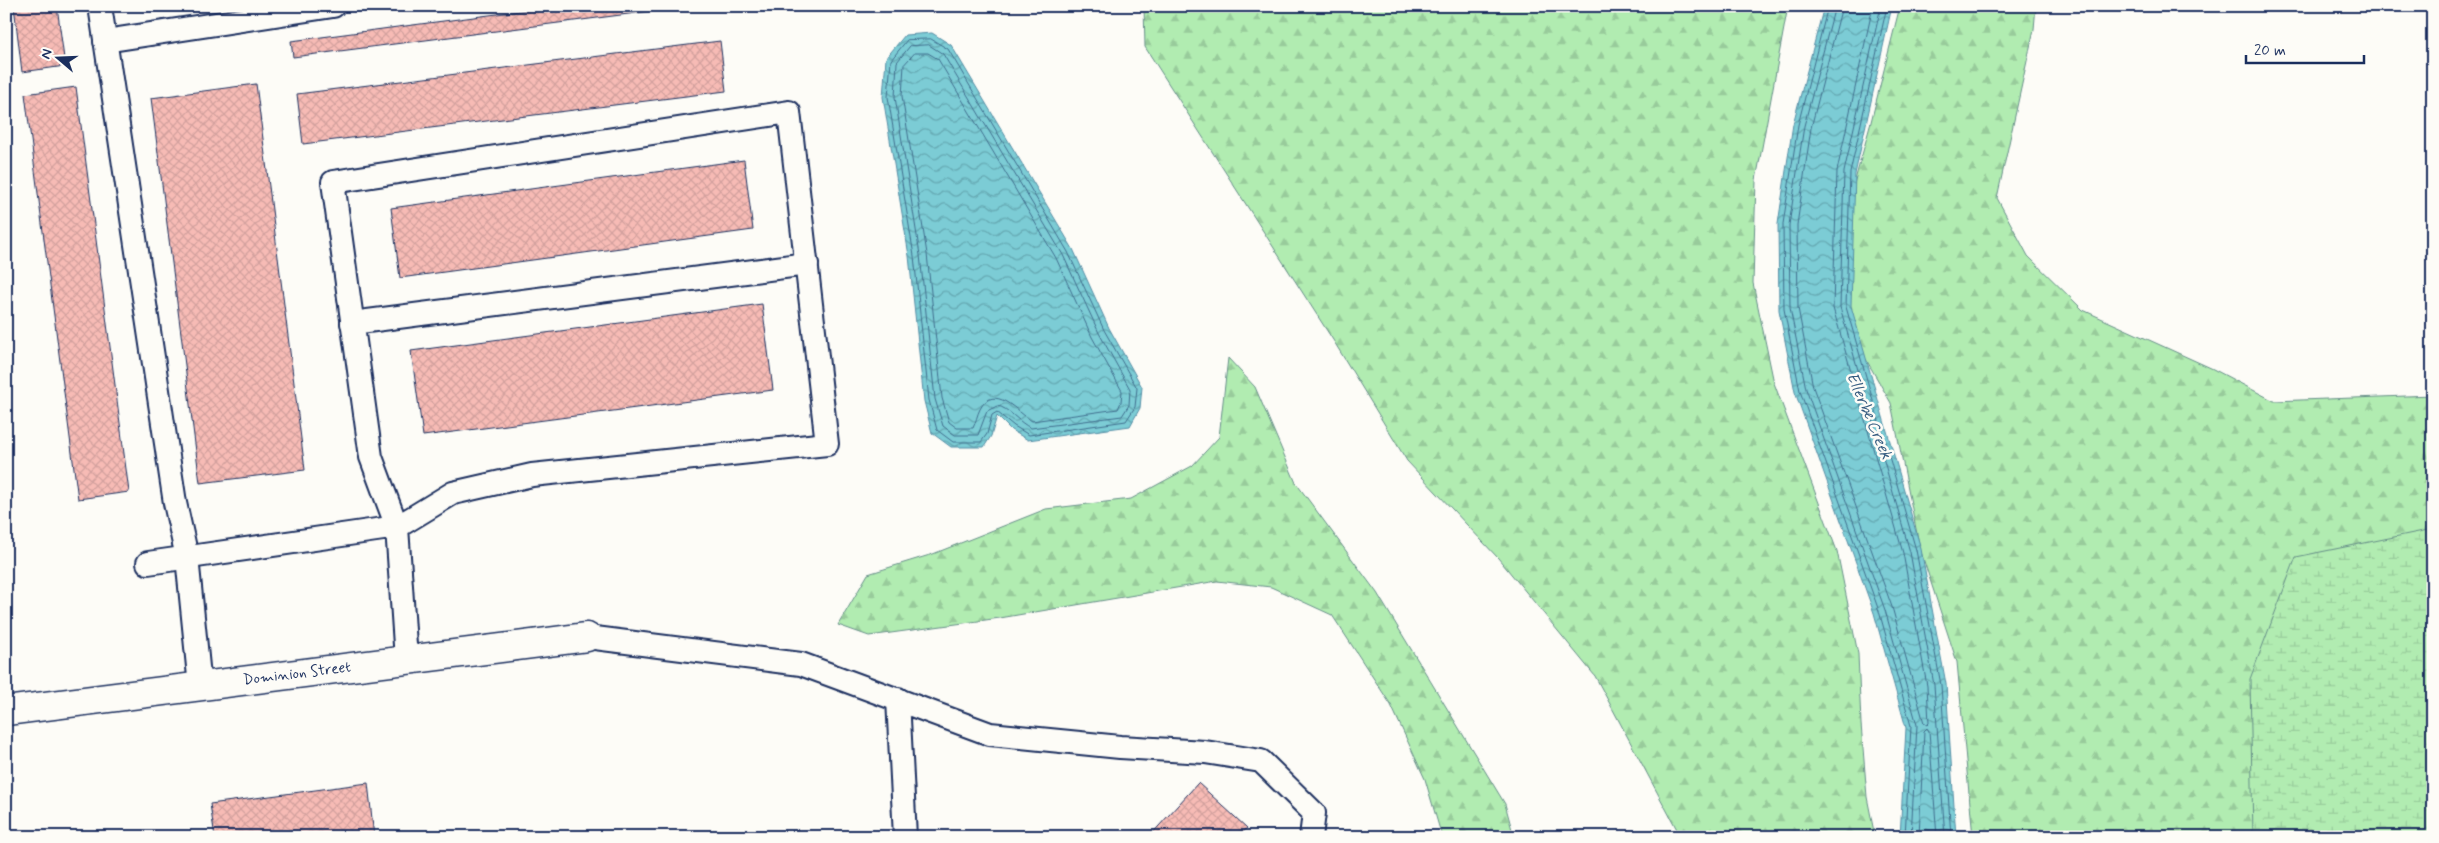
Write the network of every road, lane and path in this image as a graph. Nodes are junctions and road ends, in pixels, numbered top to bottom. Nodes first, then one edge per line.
1 (100, 6) edge
2 (333, 6) edge
3 (106, 41) junction
4 (807, 264) junction
5 (352, 323) junction
6 (397, 527) junction
7 (187, 557) junction
8 (148, 563) dead end
9 (587, 637) joint
10 (406, 660) junction
11 (200, 686) junction
12 (898, 699) junction
13 (6, 711) edge
14 (905, 837) edge
15 (1311, 837) edge

1 - 3 lane
2 - 3 lane
3 - 7 lane
4 - 5 lane
4 - 5 lane
4 - 6 lane
5 - 6 lane
6 - 7 lane
6 - 10 lane
7 - 8 lane
7 - 11 lane
9 - 10 street, Dominion Street
9 - 12 lane
10 - 11 street, Dominion Street
11 - 13 street, Dominion Street
12 - 14 lane
12 - 15 lane

